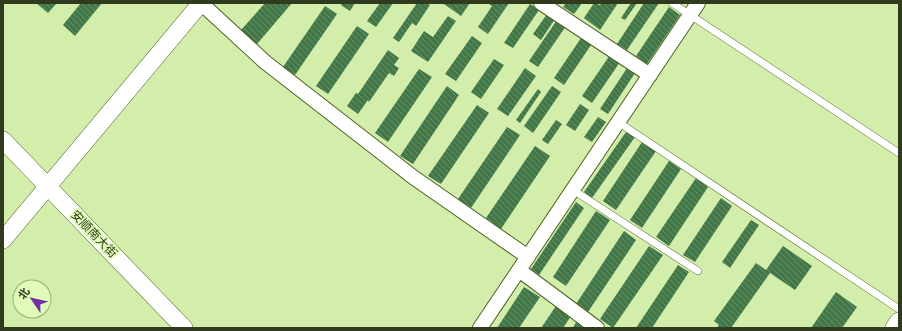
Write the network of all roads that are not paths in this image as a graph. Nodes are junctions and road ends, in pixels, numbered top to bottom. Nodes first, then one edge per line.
1 (201, 3) edge
2 (541, 3) edge
3 (672, 3) edge
4 (698, 3) edge
5 (690, 15) junction
6 (650, 75) junction
7 (618, 122) junction
8 (3, 140) edge
9 (899, 153) edge
10 (48, 186) junction
11 (573, 190) junction
12 (3, 240) edge
13 (528, 257) junction
14 (519, 270) junction
15 (698, 271) dead end
16 (899, 309) edge
17 (899, 322) edge
18 (184, 328) edge
19 (480, 328) edge
20 (597, 328) edge
21 (895, 328) edge

1 - 10 street
1 - 13 street
2 - 6 street
3 - 5 lane
4 - 5 street
5 - 6 street
5 - 9 lane
6 - 7 street
7 - 11 street
7 - 16 lane
8 - 10 street, 安顺南大街
10 - 12 street
10 - 18 street, 安顺南大街
11 - 13 street
11 - 15 lane
13 - 14 street
14 - 19 street
14 - 20 street
17 - 21 main road

